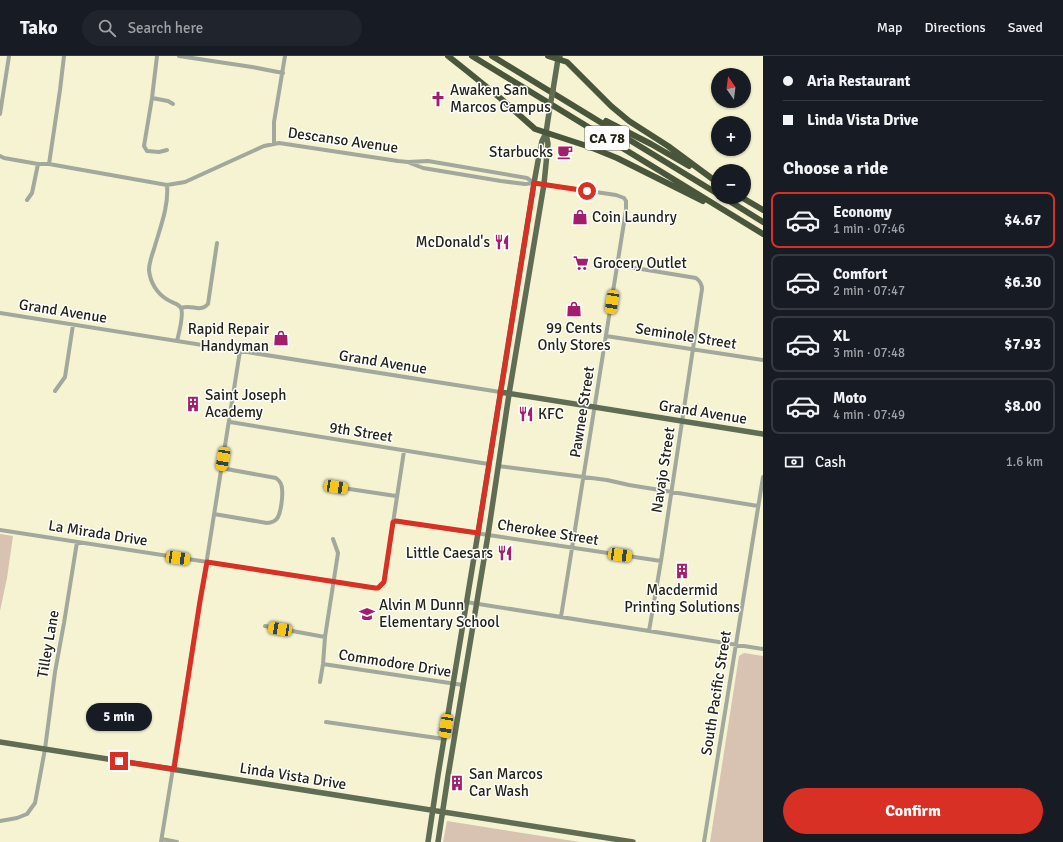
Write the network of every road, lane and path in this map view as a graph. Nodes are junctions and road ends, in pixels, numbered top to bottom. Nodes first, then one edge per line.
1 (9, 56) edge
2 (64, 56) edge
3 (157, 56) edge
4 (179, 56) edge
5 (285, 56) edge
6 (448, 56) edge
7 (472, 56) edge
8 (492, 56) edge
9 (548, 56) edge
10 (559, 57) edge
11 (283, 73) junction
12 (152, 98) junction
13 (565, 100) junction
14 (173, 104) dead end
15 (0, 114) edge
16 (546, 133) junction
17 (274, 144) junction
18 (167, 150) dead end
19 (2, 157) edge
20 (408, 162) junction
21 (38, 164) junction
22 (49, 164) junction
23 (711, 178) edge
24 (711, 179) edge
25 (534, 183) junction
26 (544, 184) junction
27 (168, 185) junction
28 (711, 190) edge
29 (27, 200) dead end
30 (751, 203) edge
31 (734, 204) edge
32 (626, 210) joint
33 (763, 210) edge
34 (742, 221) junction
35 (763, 222) edge
36 (763, 234) edge
37 (217, 243) dead end
38 (617, 265) junction
39 (181, 308) junction
40 (0, 313) edge
41 (73, 325) junction
42 (510, 331) junction
43 (606, 336) junction
44 (178, 341) junction
45 (517, 346) junction
46 (693, 350) junction
47 (240, 351) junction
48 (763, 360) edge
49 (55, 392) dead end
50 (500, 392) junction
51 (509, 394) junction
52 (595, 408) junction
53 (682, 421) junction
54 (230, 422) junction
55 (763, 434) edge
56 (404, 451) junction
57 (488, 464) junction
58 (498, 466) junction
59 (222, 468) junction
60 (763, 477) edge
61 (584, 478) junction
62 (336, 487) dead end
63 (672, 492) junction
64 (396, 496) junction
65 (758, 506) junction
66 (214, 514) junction
67 (393, 522) junction
68 (0, 530) edge
69 (478, 533) junction
70 (488, 535) junction
71 (333, 539) dead end
72 (76, 542) junction
73 (573, 548) junction
74 (661, 561) junction
75 (207, 562) junction
76 (334, 582) junction
77 (466, 602) junction
78 (476, 604) junction
79 (561, 617) junction
80 (265, 626) dead end
81 (649, 631) junction
82 (325, 637) junction
83 (736, 645) junction
84 (763, 649) edge
85 (323, 664) junction
86 (320, 682) dead end
87 (453, 684) junction
88 (462, 685) junction
89 (326, 722) dead end
90 (444, 739) junction
91 (0, 742) edge
92 (45, 749) junction
93 (174, 769) junction
94 (433, 811) junction
95 (443, 812) junction
96 (0, 821) edge
97 (162, 841) edge
98 (177, 842) edge
99 (428, 842) edge
100 (438, 842) edge
101 (633, 842) edge
102 (704, 842) edge

1 - 15 street
2 - 22 street
3 - 12 street
4 - 11 street
5 - 11 street
6 - 16 highway
7 - 34 highway, CA 78
8 - 13 highway, CA 78
9 - 10 highway
10 - 16 main road, bridge
10 - 23 highway
11 - 17 street
12 - 14 street
12 - 18 street
13 - 24 highway
13 - 28 highway, CA 78
16 - 25 main road
16 - 26 main road
16 - 34 highway
17 - 20 street, Descanso Avenue
17 - 27 street, Descanso Avenue
19 - 21 street, Descanso Avenue
20 - 25 street
20 - 25 street, Descanso Avenue
21 - 22 street, Descanso Avenue
21 - 29 street
22 - 27 street, Descanso Avenue
25 - 26 street, Descanso Avenue
25 - 42 main road
26 - 32 street, Descanso Avenue
26 - 45 main road
27 - 39 street
30 - 33 highway
31 - 35 highway
32 - 38 street, Pawnee Street
34 - 36 highway, CA 78
37 - 39 street
38 - 43 street, Pawnee Street
38 - 46 street, Navajo Street
39 - 44 street
40 - 41 street, Grand Avenue
41 - 44 street, Grand Avenue
41 - 49 street
42 - 45 main road
42 - 50 main road
43 - 46 street, Seminole Street
43 - 52 street, Pawnee Street
44 - 47 street, Grand Avenue
45 - 51 main road
46 - 48 street, Seminole Street
46 - 53 street, Navajo Street
47 - 50 street, Grand Avenue
47 - 54 street
50 - 51 main road, Grand Avenue
50 - 57 main road
51 - 52 main road, Grand Avenue
51 - 58 main road
52 - 53 main road, Grand Avenue
52 - 61 street, Pawnee Street
53 - 55 main road, Grand Avenue
53 - 63 street, Navajo Street
54 - 56 street, 9th Street
54 - 59 street
56 - 57 street, 9th Street
56 - 64 street
57 - 69 main road
58 - 61 street
58 - 70 main road
59 - 66 street
59 - 66 street
60 - 65 street, South Pacific Street
61 - 63 street
61 - 73 street, Pawnee Street
62 - 64 street
63 - 65 street
63 - 74 street, Navajo Street
64 - 67 street
65 - 83 street, South Pacific Street
66 - 75 street
67 - 69 street, Cherokee Street
67 - 76 street, La Mirada Drive
68 - 72 street, La Mirada Drive
69 - 70 street, Cherokee Street
69 - 77 main road
70 - 73 street, Cherokee Street
70 - 78 main road
71 - 76 street
72 - 75 street, La Mirada Drive
72 - 92 street, Tilley Lane
73 - 74 street, Cherokee Street
73 - 79 street, Pawnee Street
74 - 81 street, Navajo Street
75 - 76 street, La Mirada Drive
75 - 93 street
76 - 82 street
77 - 78 street
77 - 87 main road
78 - 79 street
78 - 88 main road
79 - 81 street
80 - 82 street
81 - 83 street
82 - 85 street
83 - 84 street
83 - 102 street, South Pacific Street
85 - 86 street
85 - 87 street, Commodore Drive
87 - 88 street, Commodore Drive
87 - 90 main road
88 - 95 main road
89 - 90 street
90 - 94 main road
91 - 92 main road, Linda Vista Drive
92 - 93 main road, Linda Vista Drive
92 - 96 street
93 - 94 main road, Linda Vista Drive
93 - 97 street
94 - 95 main road, Linda Vista Drive
94 - 99 main road
95 - 100 main road
95 - 101 main road, Linda Vista Drive
97 - 98 street

